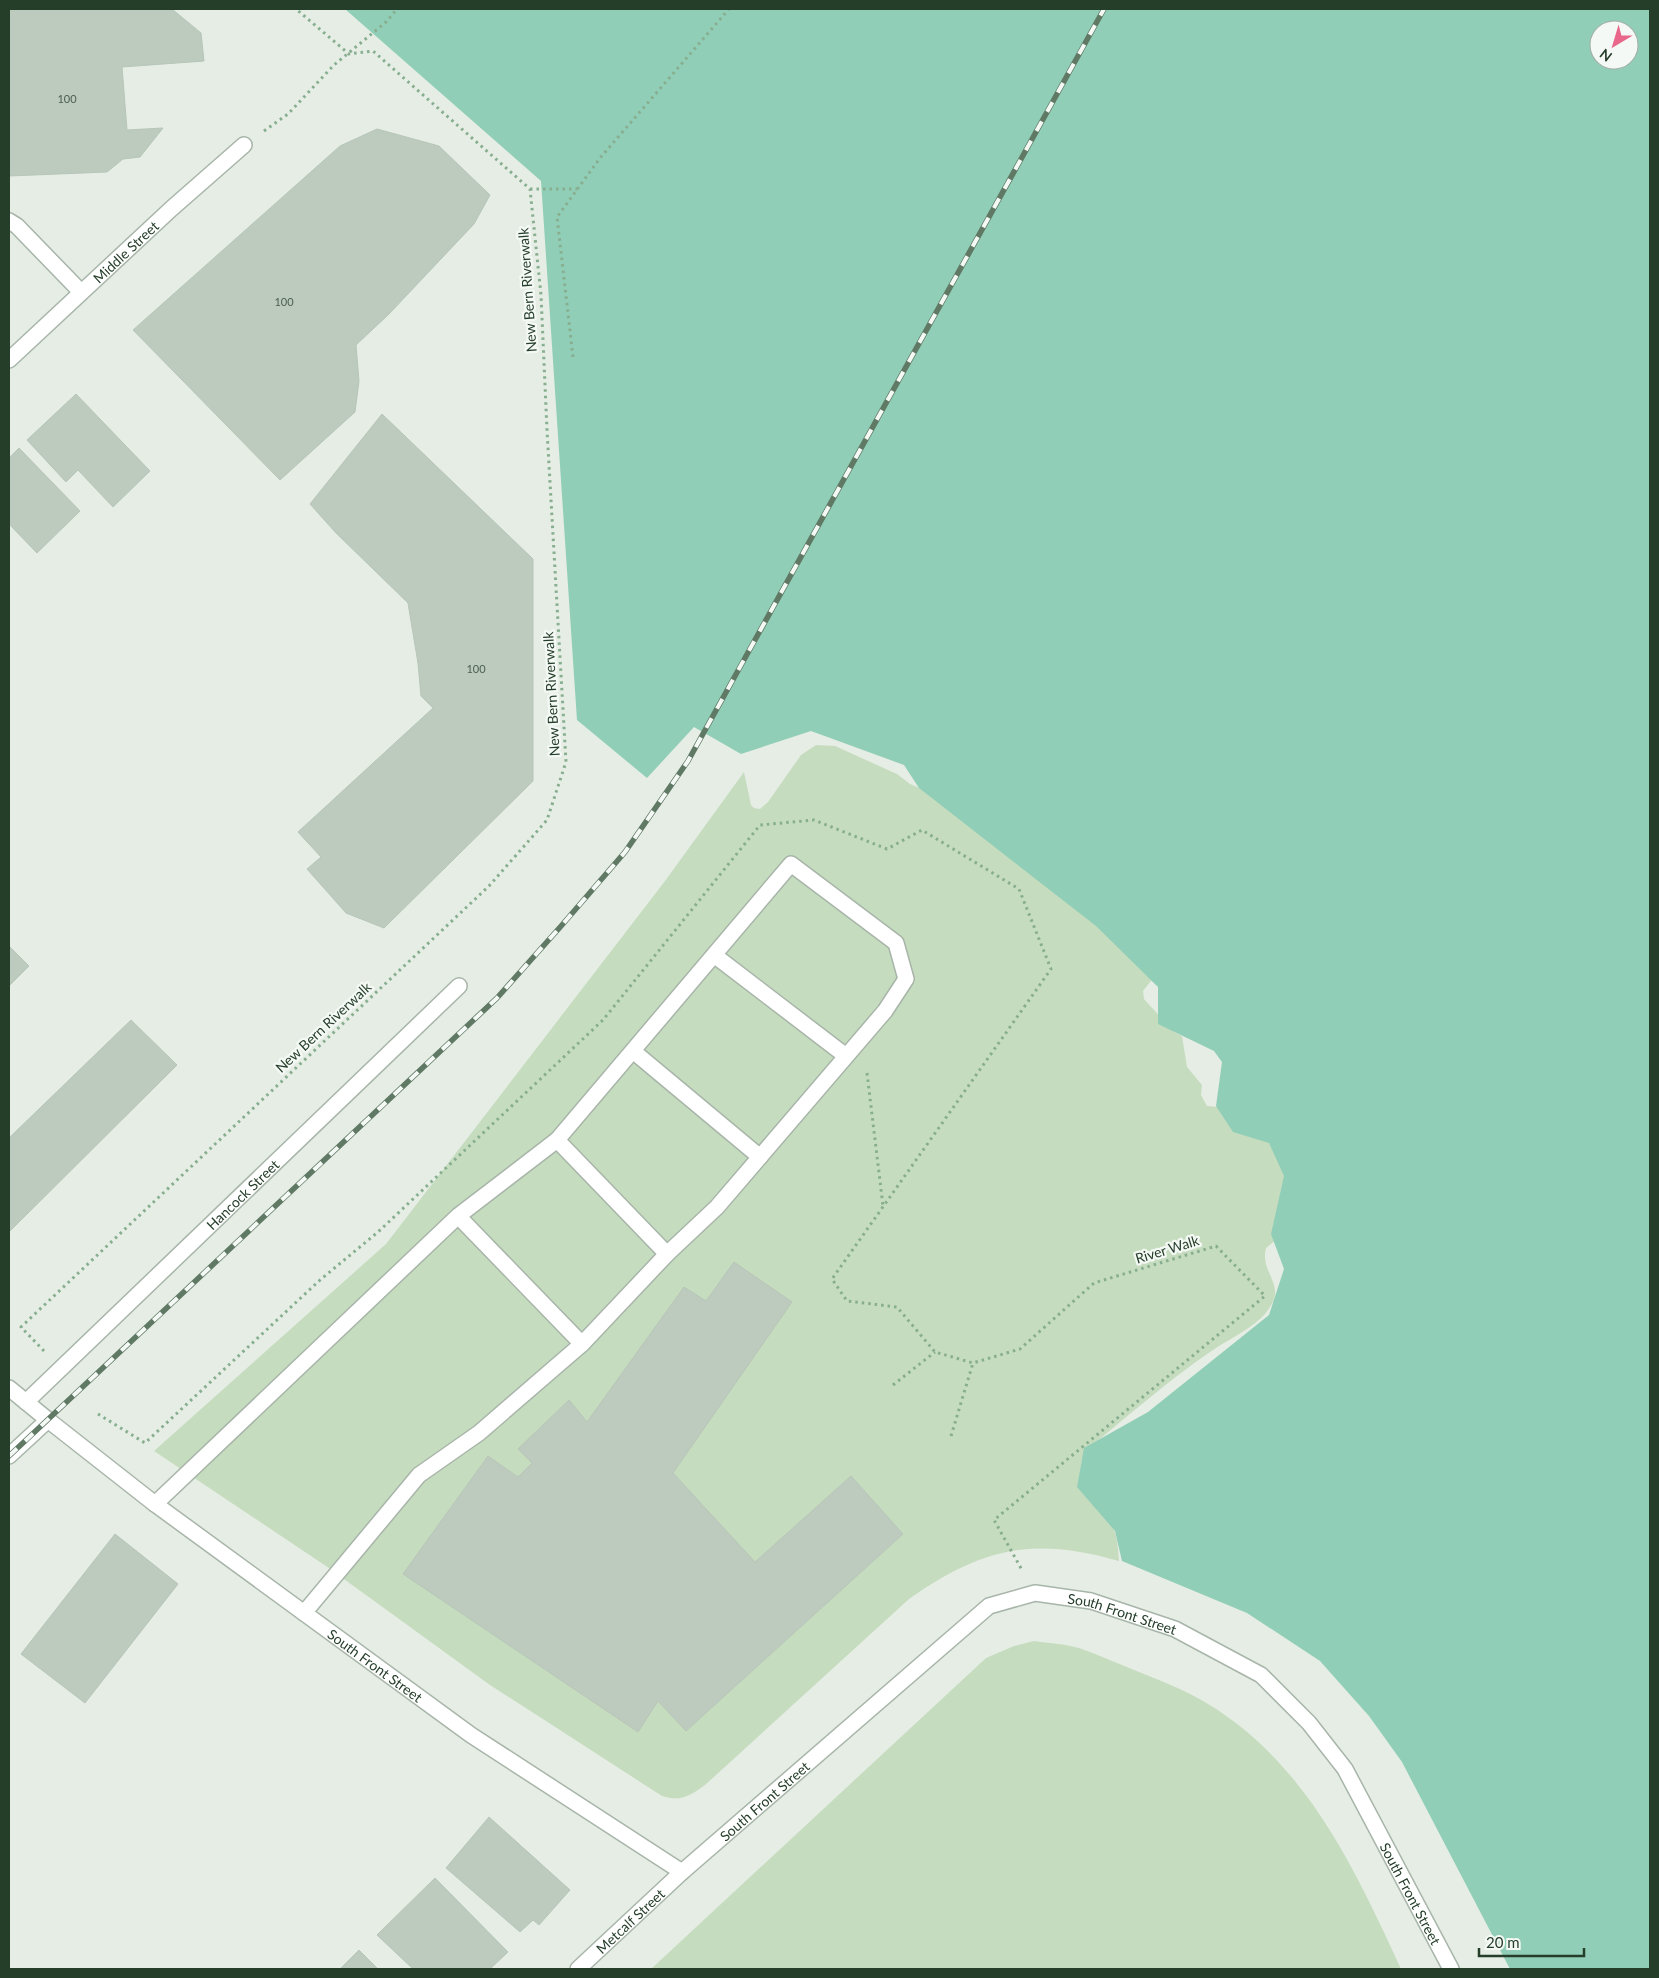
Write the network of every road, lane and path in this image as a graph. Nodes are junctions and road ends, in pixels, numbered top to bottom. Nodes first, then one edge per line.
1 (296, 9) edge
2 (397, 9) edge
3 (729, 9) edge
4 (349, 54) junction
5 (244, 145) joint
6 (530, 189) junction
7 (577, 189) junction
8 (9, 221) edge
9 (81, 292) junction
10 (573, 357) dead end
11 (9, 360) edge
12 (714, 955) junction
13 (458, 986) dead end
14 (633, 1051) junction
15 (846, 1056) junction
16 (867, 1072) dead end
17 (557, 1140) junction
18 (760, 1157) junction
19 (884, 1206) dead end
20 (458, 1216) junction
21 (667, 1254) junction
22 (832, 1279) dead end
23 (582, 1344) junction
24 (935, 1352) junction
25 (47, 1355) dead end
26 (974, 1363) junction
27 (893, 1385) dead end
28 (9, 1388) edge
29 (26, 1402) junction
30 (48, 1420) junction
31 (951, 1436) dead end
32 (9, 1456) edge
33 (155, 1504) junction
34 (1035, 1593) junction
35 (304, 1613) junction
36 (682, 1872) junction
37 (578, 1969) edge
38 (1451, 1969) edge

1 - 4 path
2 - 4 path
3 - 7 path
4 - 5 path
4 - 6 path
5 - 9 street, Middle Street
6 - 7 path
6 - 25 path, New Bern Riverwalk
7 - 10 path
8 - 9 street
9 - 11 street, Middle Street
12 - 14 street
12 - 15 street
12 - 15 street
13 - 29 street, Hancock Street
14 - 17 street
14 - 18 street
15 - 18 street
16 - 19 path
17 - 20 street
17 - 21 street
18 - 21 street
20 - 23 street
20 - 33 street
21 - 23 street
22 - 24 path
23 - 35 street
24 - 26 path
24 - 27 path
26 - 31 path
26 - 34 path, River Walk
28 - 29 street, South Front Street
29 - 30 street, South Front Street
30 - 32 street
30 - 33 street, South Front Street
33 - 35 street, South Front Street
34 - 36 street, South Front Street
34 - 38 street, South Front Street
35 - 36 street, South Front Street
36 - 37 street, Metcalf Street

